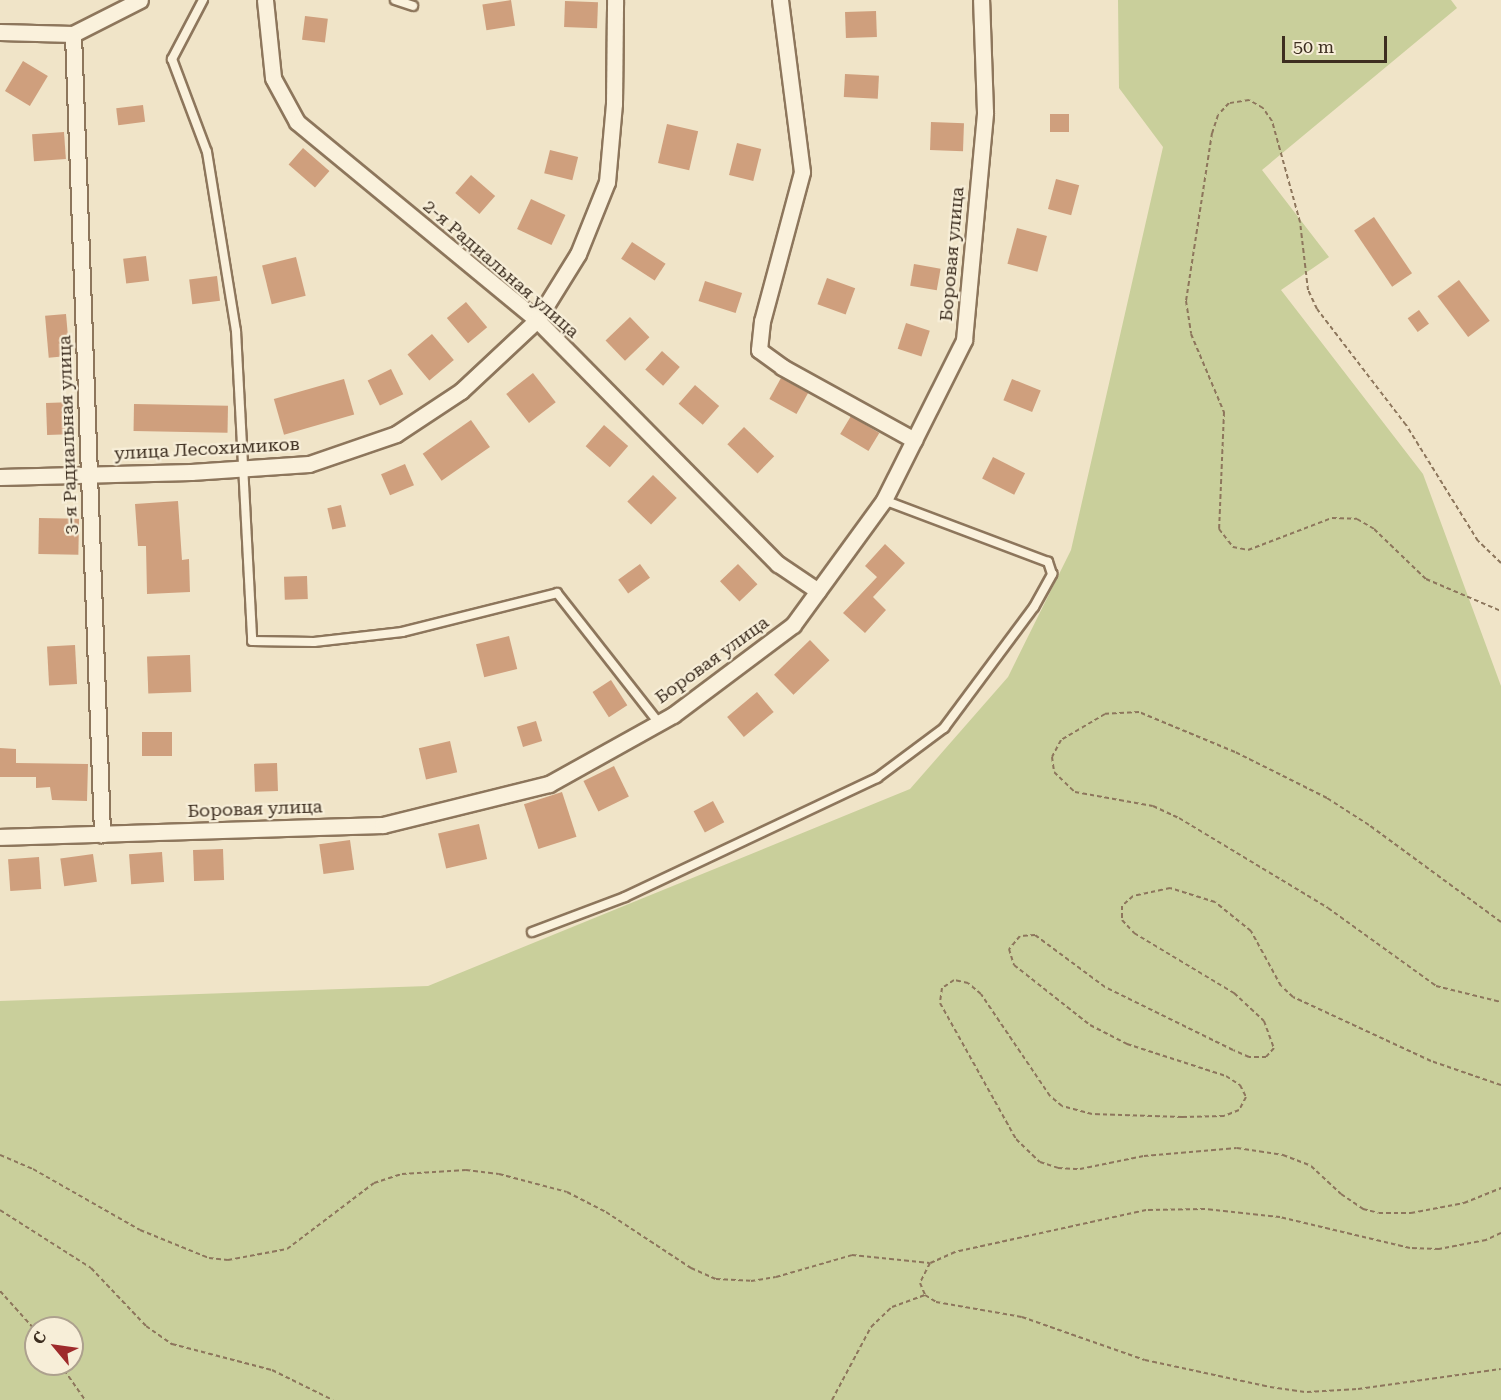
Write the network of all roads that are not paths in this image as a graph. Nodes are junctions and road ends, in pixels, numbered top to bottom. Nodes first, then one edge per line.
1 (140, 0) edge
2 (204, 0) edge
3 (265, 0) edge
4 (395, 0) edge
5 (615, 0) edge
6 (780, 0) edge
7 (981, 0) edge
8 (413, 6) dead end
9 (0, 32) edge
10 (73, 34) junction
11 (537, 320) junction
12 (914, 440) junction
13 (245, 468) junction
14 (90, 474) junction
15 (0, 477) edge
16 (884, 500) junction
17 (818, 591) junction
18 (659, 723) junction
19 (102, 834) junction
20 (0, 837) edge
21 (532, 932) dead end

1 - 10 street
2 - 13 lane
3 - 11 street, 2-я Радиальная улица
4 - 8 lane
5 - 11 street, улица Лесохимиков
6 - 12 street
7 - 12 street, Боровая улица
9 - 10 street
10 - 14 street, 3-я Радиальная улица
11 - 13 street, улица Лесохимиков
11 - 17 street, 2-я Радиальная улица
12 - 16 street, Боровая улица
13 - 14 street, улица Лесохимиков
13 - 18 lane
14 - 15 street, улица Лесохимиков
14 - 19 street, 3-я Радиальная улица
16 - 17 street, Боровая улица
16 - 21 lane
17 - 18 street, Боровая улица
18 - 19 street, Боровая улица
19 - 20 street, Боровая улица

